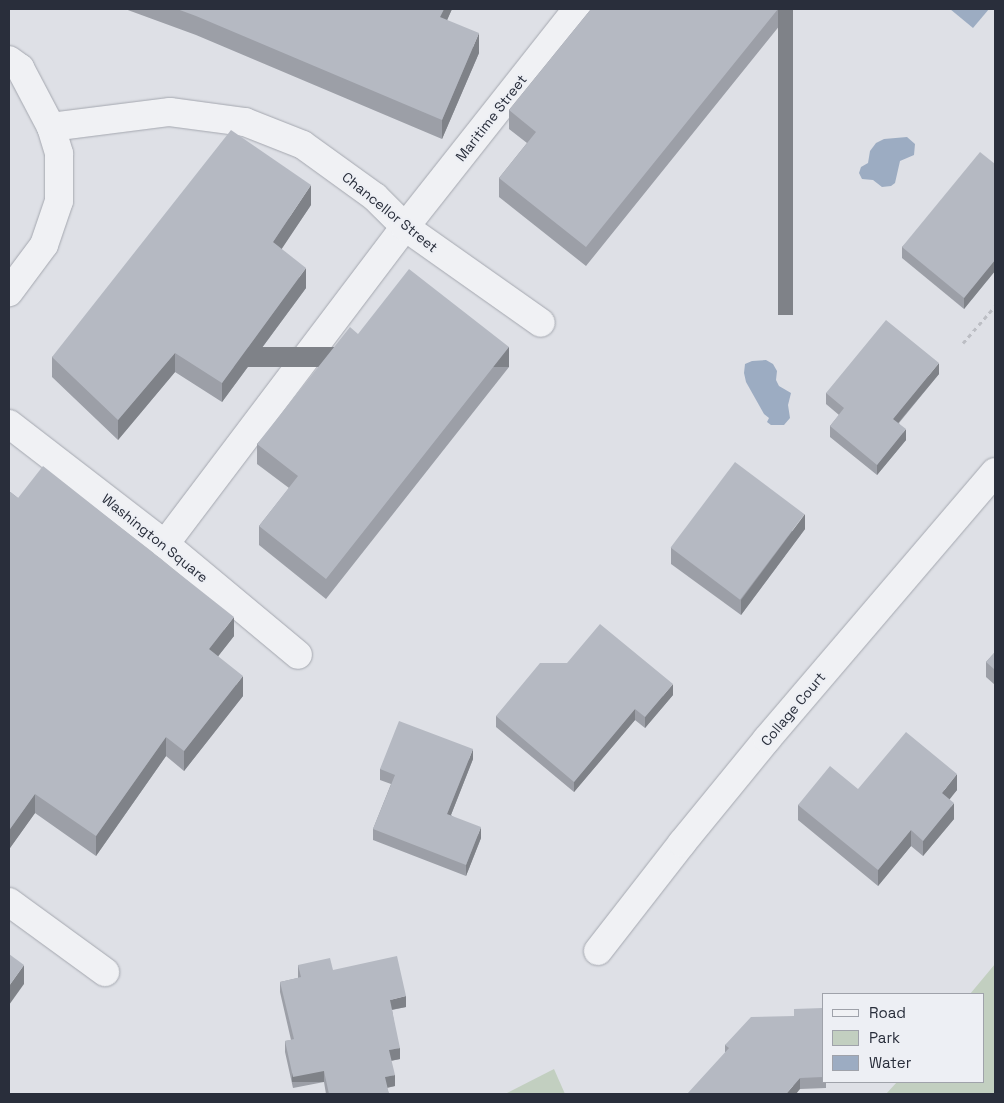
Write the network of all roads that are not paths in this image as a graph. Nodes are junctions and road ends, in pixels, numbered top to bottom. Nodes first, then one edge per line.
1 (577, 9) edge
2 (9, 60) edge
3 (51, 127) junction
4 (405, 227) junction
5 (9, 292) edge
6 (541, 323) dead end
7 (9, 424) edge
8 (995, 472) edge
9 (165, 544) junction
10 (298, 655) dead end
11 (9, 902) edge
12 (598, 951) dead end
13 (105, 972) dead end

1 - 4 street, Maritime Street
2 - 3 street
3 - 4 street, Chancellor Street
3 - 5 street
4 - 6 street, Chancellor Street
4 - 9 street, Maritime Street
7 - 9 street, Washington Square
8 - 12 street, Collage Court
9 - 10 street, Washington Square
11 - 13 street

